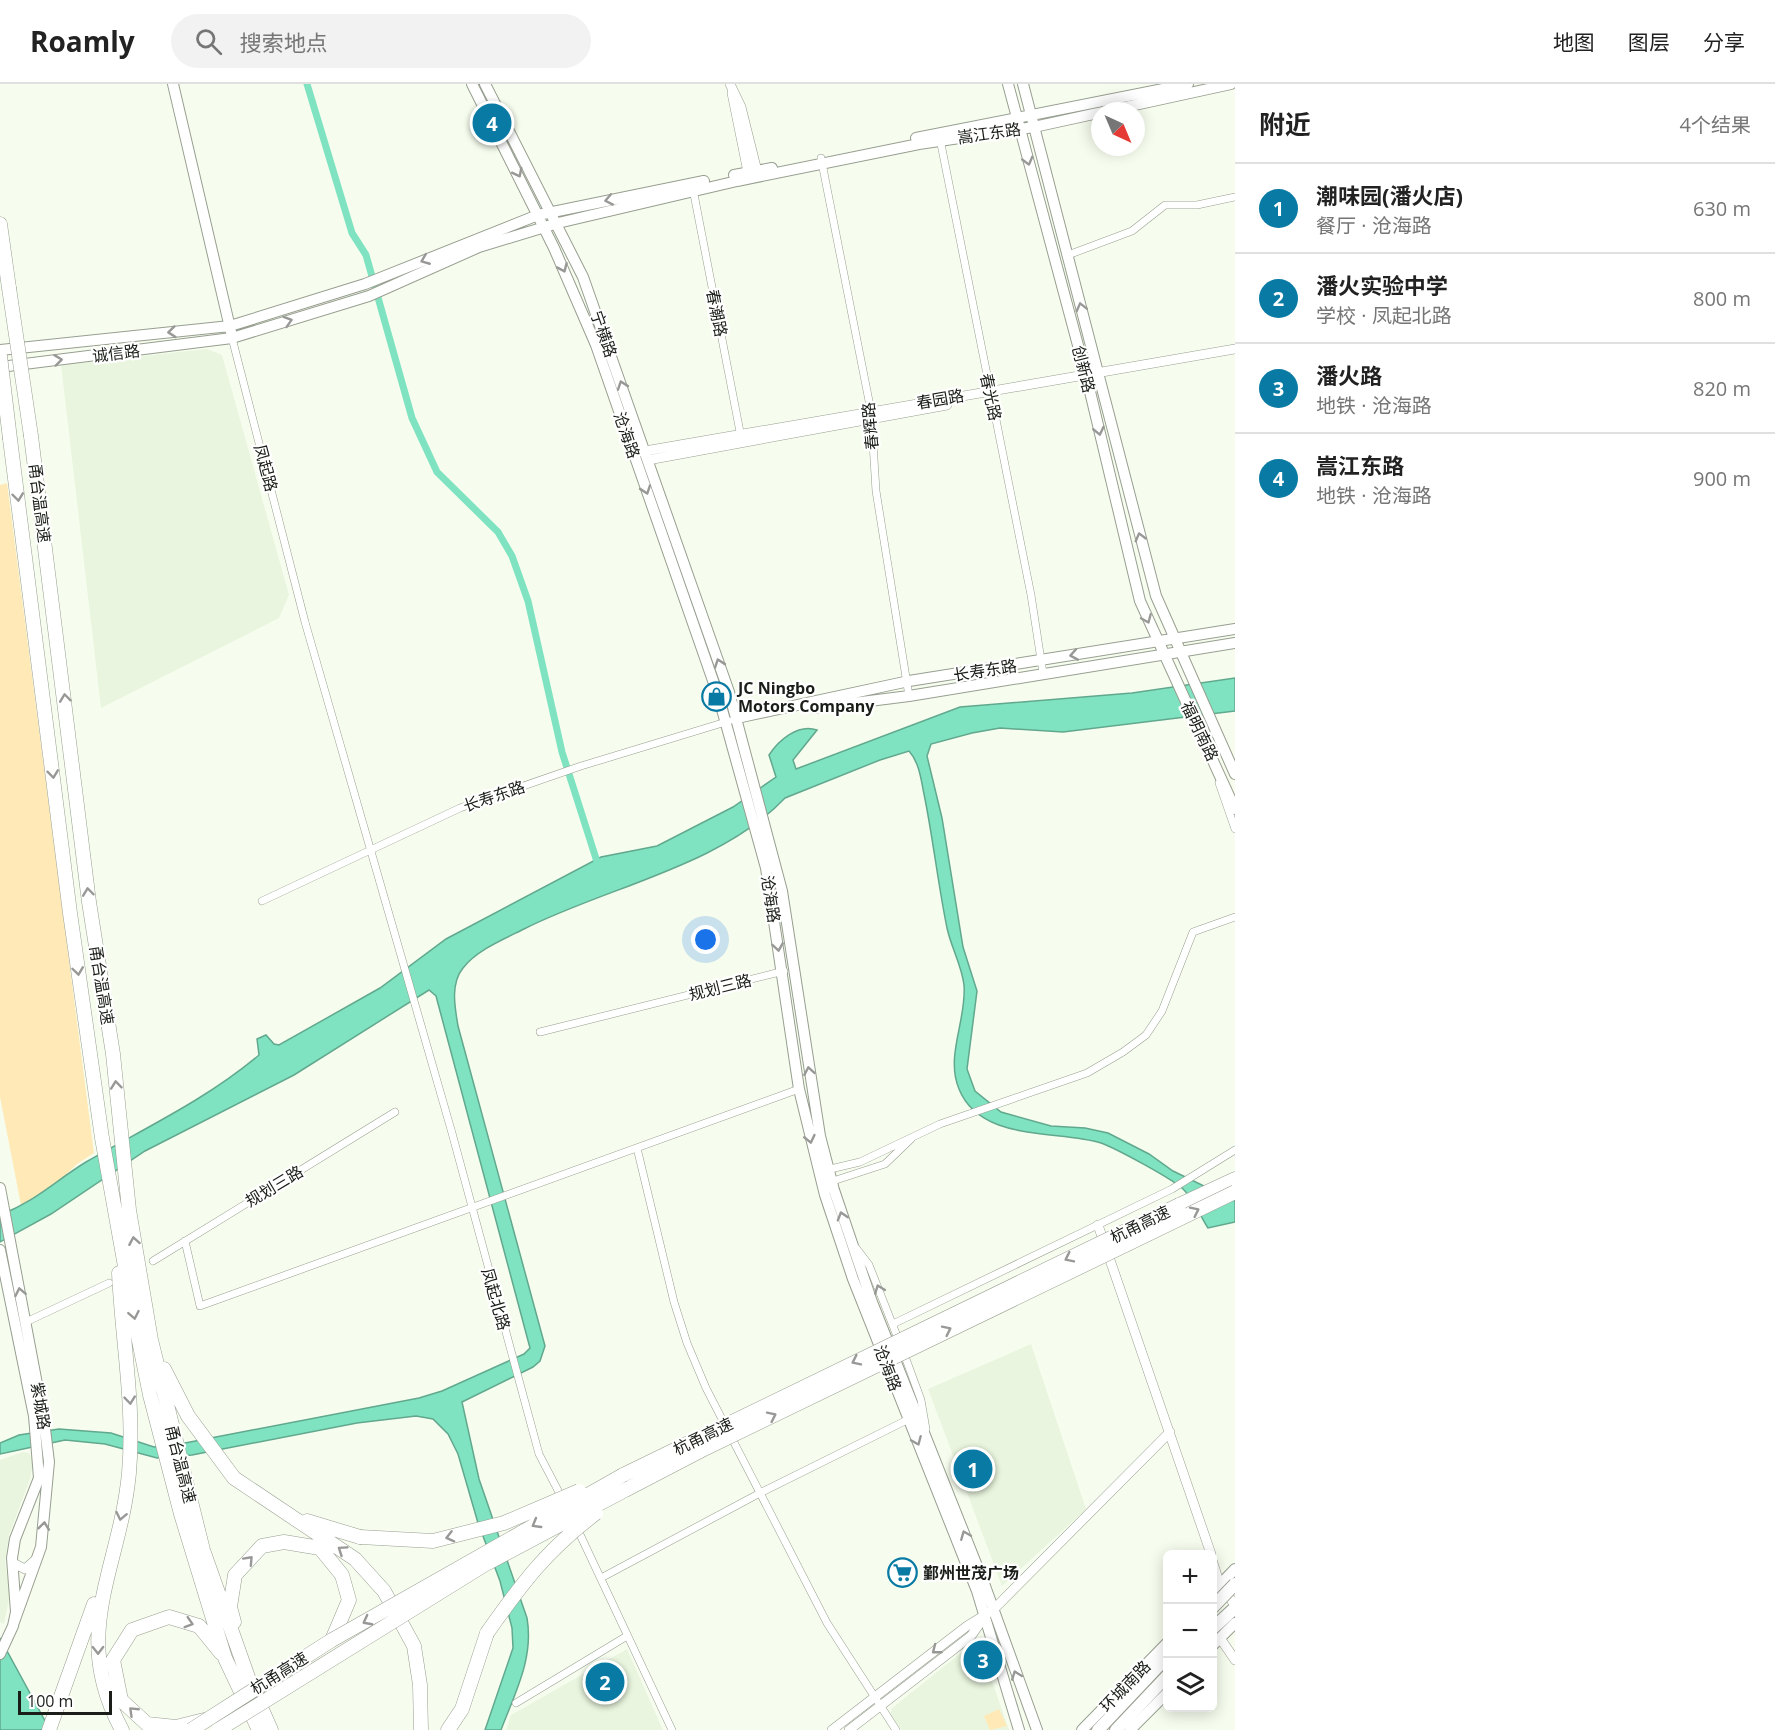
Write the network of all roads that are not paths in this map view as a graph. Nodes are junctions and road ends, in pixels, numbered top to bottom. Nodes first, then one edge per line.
1 (173, 84) edge
2 (472, 84) edge
3 (485, 84) edge
4 (1008, 84) edge
5 (1023, 84) edge
6 (1188, 84) edge
7 (1231, 84) edge
8 (731, 85) edge
9 (1033, 121) junction
10 (1018, 124) junction
11 (940, 137) junction
12 (821, 161) junction
13 (753, 175) junction
14 (692, 187) junction
15 (1235, 197) edge
16 (552, 211) junction
17 (538, 215) junction
18 (558, 223) junction
19 (0, 224) edge
20 (544, 227) junction
21 (1068, 255) junction
22 (230, 326) junction
23 (232, 338) junction
24 (1235, 349) edge
25 (0, 350) edge
26 (1235, 355) edge
27 (0, 356) edge
28 (0, 367) edge
29 (1098, 374) junction
30 (1086, 376) junction
31 (991, 394) junction
32 (871, 415) junction
33 (741, 438) junction
34 (647, 455) junction
35 (1235, 629) edge
36 (1174, 638) junction
37 (1156, 640) junction
38 (1235, 643) edge
39 (1180, 651) junction
40 (1162, 653) junction
41 (1041, 661) junction
42 (1043, 673) junction
43 (909, 681) junction
44 (909, 696) junction
45 (731, 720) junction
46 (1224, 749) junction
47 (1213, 757) junction
48 (1235, 766) edge
49 (1235, 774) edge
50 (1235, 809) edge
51 (761, 826) junction
52 (1235, 829) edge
53 (369, 850) junction
54 (262, 901) dead end
55 (1235, 917) edge
56 (795, 964) junction
57 (782, 972) junction
58 (540, 1032) dead end
59 (799, 1089) junction
60 (395, 1112) dead end
61 (918, 1133) junction
62 (637, 1148) junction
63 (1235, 1150) edge
64 (824, 1171) junction
65 (1235, 1179) edge
66 (827, 1183) junction
67 (0, 1188) edge
68 (1235, 1192) edge
69 (471, 1208) junction
70 (116, 1216) junction
71 (1098, 1225) junction
72 (849, 1240) junction
73 (185, 1241) junction
74 (1, 1261) edge
75 (153, 1261) dead end
76 (109, 1283) dead end
77 (26, 1322) junction
78 (893, 1324) junction
79 (151, 1340) junction
80 (907, 1420) junction
81 (1170, 1432) junction
82 (929, 1444) junction
83 (175, 1459) junction
84 (625, 1482) junction
85 (759, 1493) junction
86 (293, 1517) junction
87 (41, 1547) junction
88 (1210, 1550) edge
89 (13, 1563) junction
90 (1235, 1569) edge
91 (108, 1572) junction
92 (601, 1578) junction
93 (1235, 1584) edge
94 (1217, 1588) edge
95 (1217, 1590) edge
96 (1235, 1590) edge
97 (1217, 1604) edge
98 (1217, 1606) edge
99 (1235, 1608) edge
100 (989, 1613) junction
101 (1235, 1623) edge
102 (14, 1624) junction
103 (1217, 1632) edge
104 (1217, 1634) edge
105 (627, 1636) junction
106 (1217, 1639) edge
107 (332, 1640) junction
108 (1163, 1646) edge
109 (0, 1654) edge
110 (225, 1658) junction
111 (1165, 1658) edge
112 (1235, 1660) edge
113 (1163, 1679) edge
114 (1163, 1696) edge
115 (873, 1698) junction
116 (516, 1703) dead end
117 (879, 1707) junction
118 (462, 1709) junction
119 (206, 1720) junction
120 (49, 1730) edge
121 (122, 1730) edge
122 (191, 1730) edge
123 (218, 1730) edge
124 (259, 1730) edge
125 (271, 1730) edge
126 (277, 1730) edge
127 (421, 1730) edge
128 (448, 1730) edge
129 (455, 1730) edge
130 (672, 1730) edge
131 (832, 1730) edge
132 (849, 1730) edge
133 (896, 1730) edge
134 (1018, 1730) edge
135 (1037, 1730) edge
136 (1082, 1730) edge
137 (1098, 1730) edge
138 (1116, 1730) edge
139 (1130, 1730) edge

1 - 22 main road, 凤起路
2 -> 17 main road, 沧海路
3 - 16 main road
4 - 10 main road, 创新路
5 - 9 main road, 创新路
6 - 9 main road, 嵩江东路
7 - 9 main road, 嵩江东路
8 - 13 street
9 - 10 main road, 嵩江东路
9 - 21 main road, 创新路
10 - 11 main road, 嵩江东路
10 -> 30 main road, 创新路
11 - 12 main road, 嵩江东路
11 - 31 street, 春光路
12 - 13 main road, 嵩江东路
12 - 32 street, 春辉路
13 - 14 main road, 嵩江东路
14 -> 16 main road, 嵩江东路
14 - 18 main road, 嵩江东路
14 - 33 street, 春潮路
15 - 21 street
16 - 17 main road, 嵩江东路
16 - 18 main road, 宁横路
17 - 20 main road, 沧海路
17 -> 22 main road, 嵩江东路
18 - 20 main road, 嵩江东路
34 -> 18 main road, 宁横路
79 -> 19 highway, 甬台温高速, bridge
23 -> 20 main road, 嵩江东路
20 -> 45 main road, 沧海路
29 -> 21 main road, 创新路
22 - 23 main road, 凤起路
22 -> 25 main road, 诚信路
28 -> 23 main road, 诚信路
23 - 53 street, 凤起路
24 - 29 street, 春园路
26 - 29 street, 春园路
27 -> 70 highway, 甬台温高速, bridge
29 - 30 street, 春园路
36 -> 29 main road, 创新路
30 - 31 street, 春园路
30 -> 37 main road, 创新路
31 - 32 street, 春园路
31 - 41 street, 春光路
32 - 33 street, 春园路
32 - 43 street, 春辉路
33 - 34 street, 春园路
45 -> 34 main road, 沧海路
35 - 36 main road, 长寿东路
36 - 37 main road, 长寿东路
36 - 39 main road, 创新路
37 - 40 main road, 创新路
37 -> 41 main road, 长寿东路
38 - 39 main road, 长寿东路
39 - 40 main road, 长寿东路
39 - 46 main road, 福明南路
40 - 42 main road, 长寿东路
40 - 47 main road, 福明南路
41 - 42 street, 春光路
41 - 43 main road, 长寿东路
42 - 44 main road, 长寿东路
43 - 44 street, 春辉路
43 - 45 main road, 长寿东路
44 - 45 main road, 长寿东路
45 - 51 main road, 沧海路
45 - 53 street, 长寿东路
46 - 48 street
46 - 49 main road, 福明南路
47 - 50 main road, 福明南路
47 - 52 street
51 - 56 main road
51 -> 57 main road, 沧海路
53 - 54 street, 长寿东路
53 - 69 street, 凤起北路
55 - 61 street
56 - 57 street, 规划三路
64 -> 56 main road, 沧海路
57 - 58 street, 规划三路
57 - 59 main road, 沧海路
59 - 62 street
59 -> 64 main road, 沧海路
60 - 73 street, 规划三路
61 - 64 street
61 - 66 street
62 - 69 street
62 - 85 street
63 - 71 street
64 - 66 main road, 沧海路
65 -> 84 highway, 杭甬高速, bridge
72 -> 66 main road, 沧海路
66 - 80 main road, 沧海路
77 -> 67 main road, 紫城路
84 -> 68 highway, 杭甬高速, bridge
69 - 73 street
69 - 92 street, 凤起北路
70 -> 83 highway, 甬台温高速
70 -> 91 highway
71 - 78 street
71 - 81 street
78 -> 72 street
72 - 82 main road, 沧海路
73 - 75 street, 规划三路
74 - 89 main road, 紫城路
76 - 77 street
87 -> 77 main road, 紫城路
78 - 82 street
79 - 83 highway, 甬台温高速
79 - 86 highway
80 - 85 street
80 -> 100 main road, 沧海路
81 - 88 street
81 - 100 street
100 -> 82 main road, 沧海路
83 - 110 highway, 甬台温高速
83 - 125 highway, 甬台温高速
84 -> 86 highway, bridge
84 -> 107 highway, 杭甬高速, bridge
84 - 118 highway, bridge
84 - 123 highway, 杭甬高速, bridge
85 - 92 street
85 - 115 street
127 -> 86 highway
87 - 89 street
87 - 102 main road, 紫城路
89 - 102 main road, 紫城路
90 - 94 main road
91 - 120 highway
91 -> 121 highway
92 - 105 street, 凤起北路
93 - 97 highway, bridge
95 - 99 street
96 - 98 highway, bridge
99 - 103 highway
100 -> 115 street
100 - 117 street
100 - 134 main road, 沧海路
135 -> 100 main road, 沧海路
101 - 104 main road
102 - 109 main road
105 - 116 street
105 - 130 street, 凤起北路
106 - 112 street
107 - 119 highway, 杭甬高速, bridge
126 -> 107 highway
108 - 136 main road, 环城南路
119 -> 110 highway
110 - 124 highway, 甬台温高速
111 - 137 highway
113 - 138 highway
114 - 139 main road, 环城南路
115 - 117 street
115 - 131 street
117 - 132 street
117 - 133 street
118 - 128 highway
118 - 129 highway
119 - 122 highway, 杭甬高速, bridge

